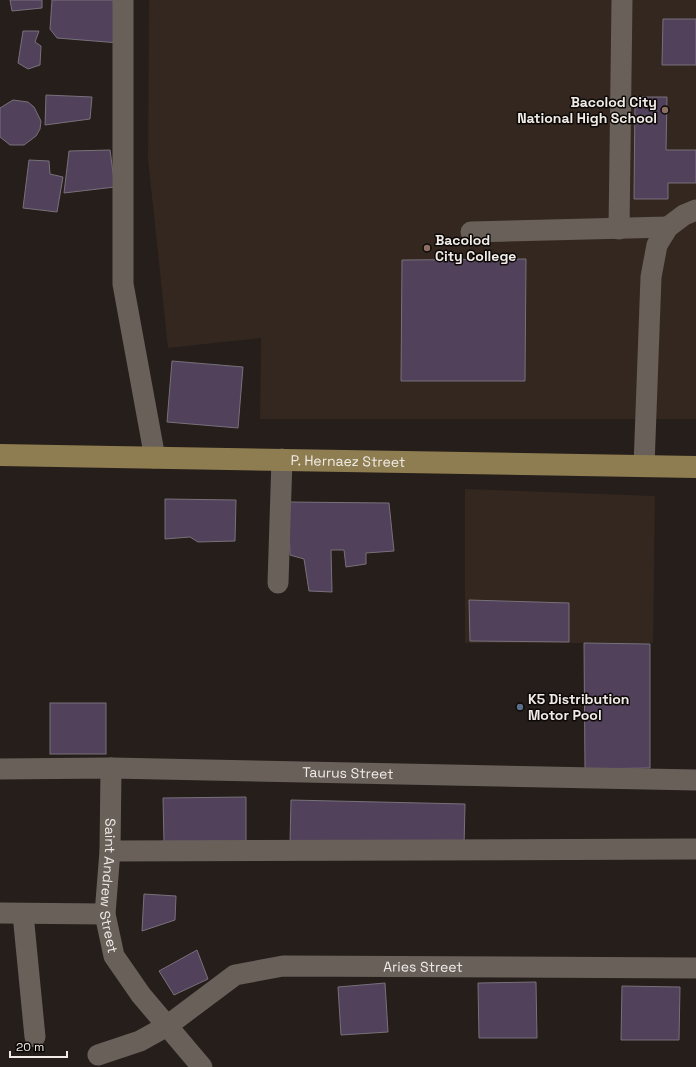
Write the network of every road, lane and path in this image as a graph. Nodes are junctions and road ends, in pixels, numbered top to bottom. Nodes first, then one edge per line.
1 (123, 0) edge
2 (622, 0) edge
3 (696, 210) edge
4 (668, 227) junction
5 (619, 229) junction
6 (471, 232) dead end
7 (0, 456) edge
8 (155, 458) junction
9 (282, 460) junction
10 (644, 466) junction
11 (696, 467) edge
12 (278, 583) dead end
13 (111, 768) junction
14 (0, 769) edge
15 (696, 780) edge
16 (696, 849) edge
17 (110, 852) junction
18 (0, 913) edge
19 (23, 914) junction
20 (105, 914) junction
21 (696, 968) edge
22 (168, 1026) junction
23 (35, 1037) dead end
24 (98, 1055) dead end
25 (202, 1067) edge

1 - 8 street
2 - 5 street
3 - 4 street
4 - 5 street
4 - 10 street
5 - 6 street
7 - 8 main road, P. Hernaez Street
8 - 9 main road, P. Hernaez Street
9 - 10 main road, P. Hernaez Street
9 - 12 street
10 - 11 main road, P. Hernaez Street
13 - 14 street, Taurus Street
13 - 15 street, Taurus Street
13 - 17 street, Saint Andrew Street
16 - 17 street
17 - 20 street, Saint Andrew Street
18 - 19 street
19 - 20 street
19 - 23 street
20 - 22 street, Saint Andrew Street
21 - 22 street, Aries Street
22 - 24 street, Aries Street
22 - 25 street, Saint Andrew Street

